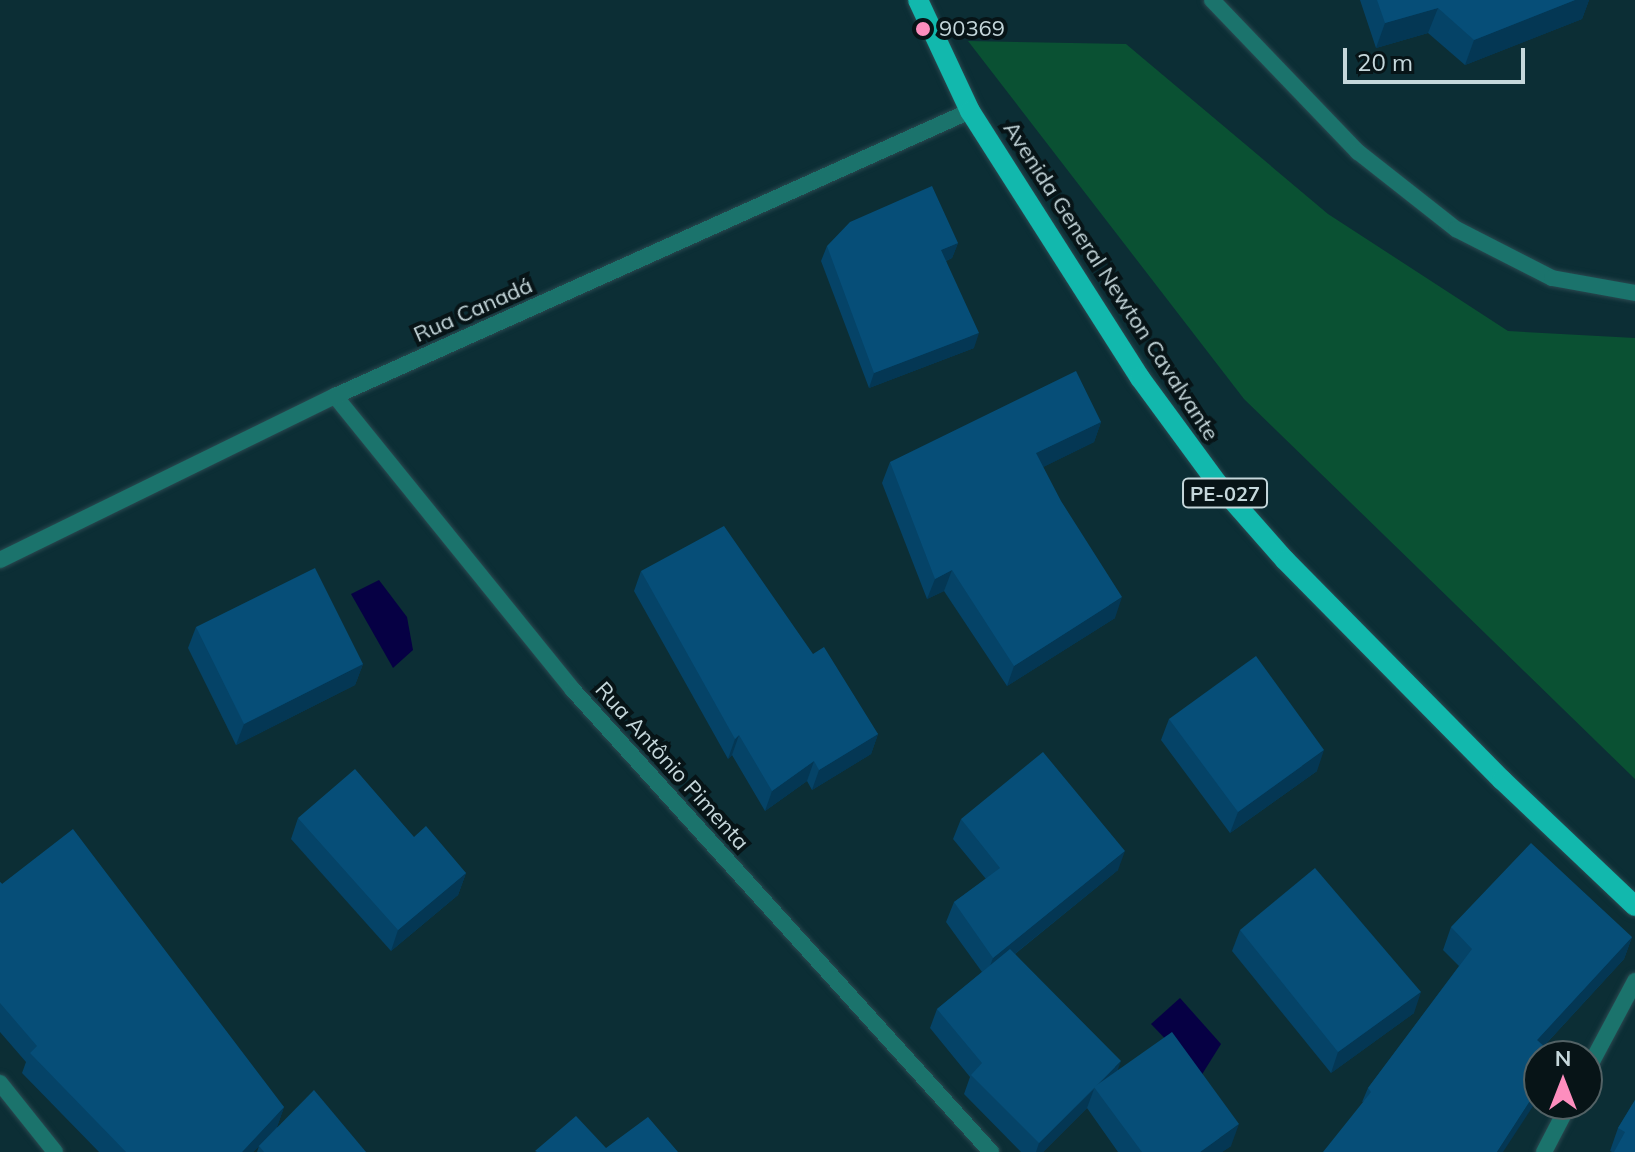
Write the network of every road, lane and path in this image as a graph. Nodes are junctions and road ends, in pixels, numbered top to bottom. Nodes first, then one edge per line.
1 (918, 0) edge
2 (1212, 0) edge
3 (970, 111) junction
4 (1635, 293) edge
5 (335, 396) junction
6 (0, 560) edge
7 (1635, 906) edge
8 (1635, 981) edge
9 (1603, 1041) edge
10 (0, 1083) edge
11 (1561, 1120) edge
12 (55, 1152) edge
13 (991, 1152) edge
14 (1544, 1152) edge

1 - 3 main road, Avenida General Newton Cavalvante / PE-027
2 - 4 street
3 - 5 street, Rua Canadá
3 - 7 main road, Avenida General Newton Cavalvante / PE-027
5 - 6 street, Rua Canadá
5 - 13 street, Rua Antônio Pimenta
8 - 9 street
10 - 12 street
11 - 14 street

